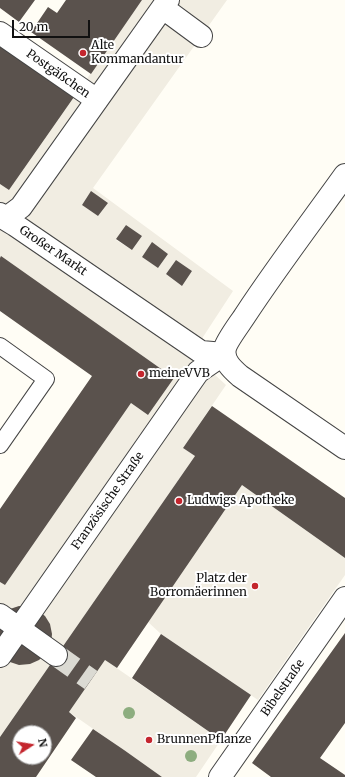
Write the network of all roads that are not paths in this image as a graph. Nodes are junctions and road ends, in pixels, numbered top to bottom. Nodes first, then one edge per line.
1 (166, 4) edge
2 (0, 33) edge
3 (201, 36) dead end
4 (97, 100) junction
5 (345, 174) edge
6 (2, 221) edge
7 (0, 346) edge
8 (224, 354) junction
9 (0, 445) edge
10 (345, 448) edge
11 (345, 598) edge
12 (0, 615) edge
13 (19, 629) junction
14 (56, 655) tunnel mouth
15 (0, 656) edge
16 (227, 774) edge

1 - 3 street, Großer Markt
1 - 4 street, Großer Markt
2 - 4 street, Postgäßchen
4 - 6 street, Großer Markt
5 - 8 street
6 - 8 street, Großer Markt
7 - 9 lane
8 - 10 street
8 - 13 street, Französische Straße
11 - 16 street, Bibelstraße
12 - 13 street
13 - 14 street
13 - 15 street, Französische Straße

